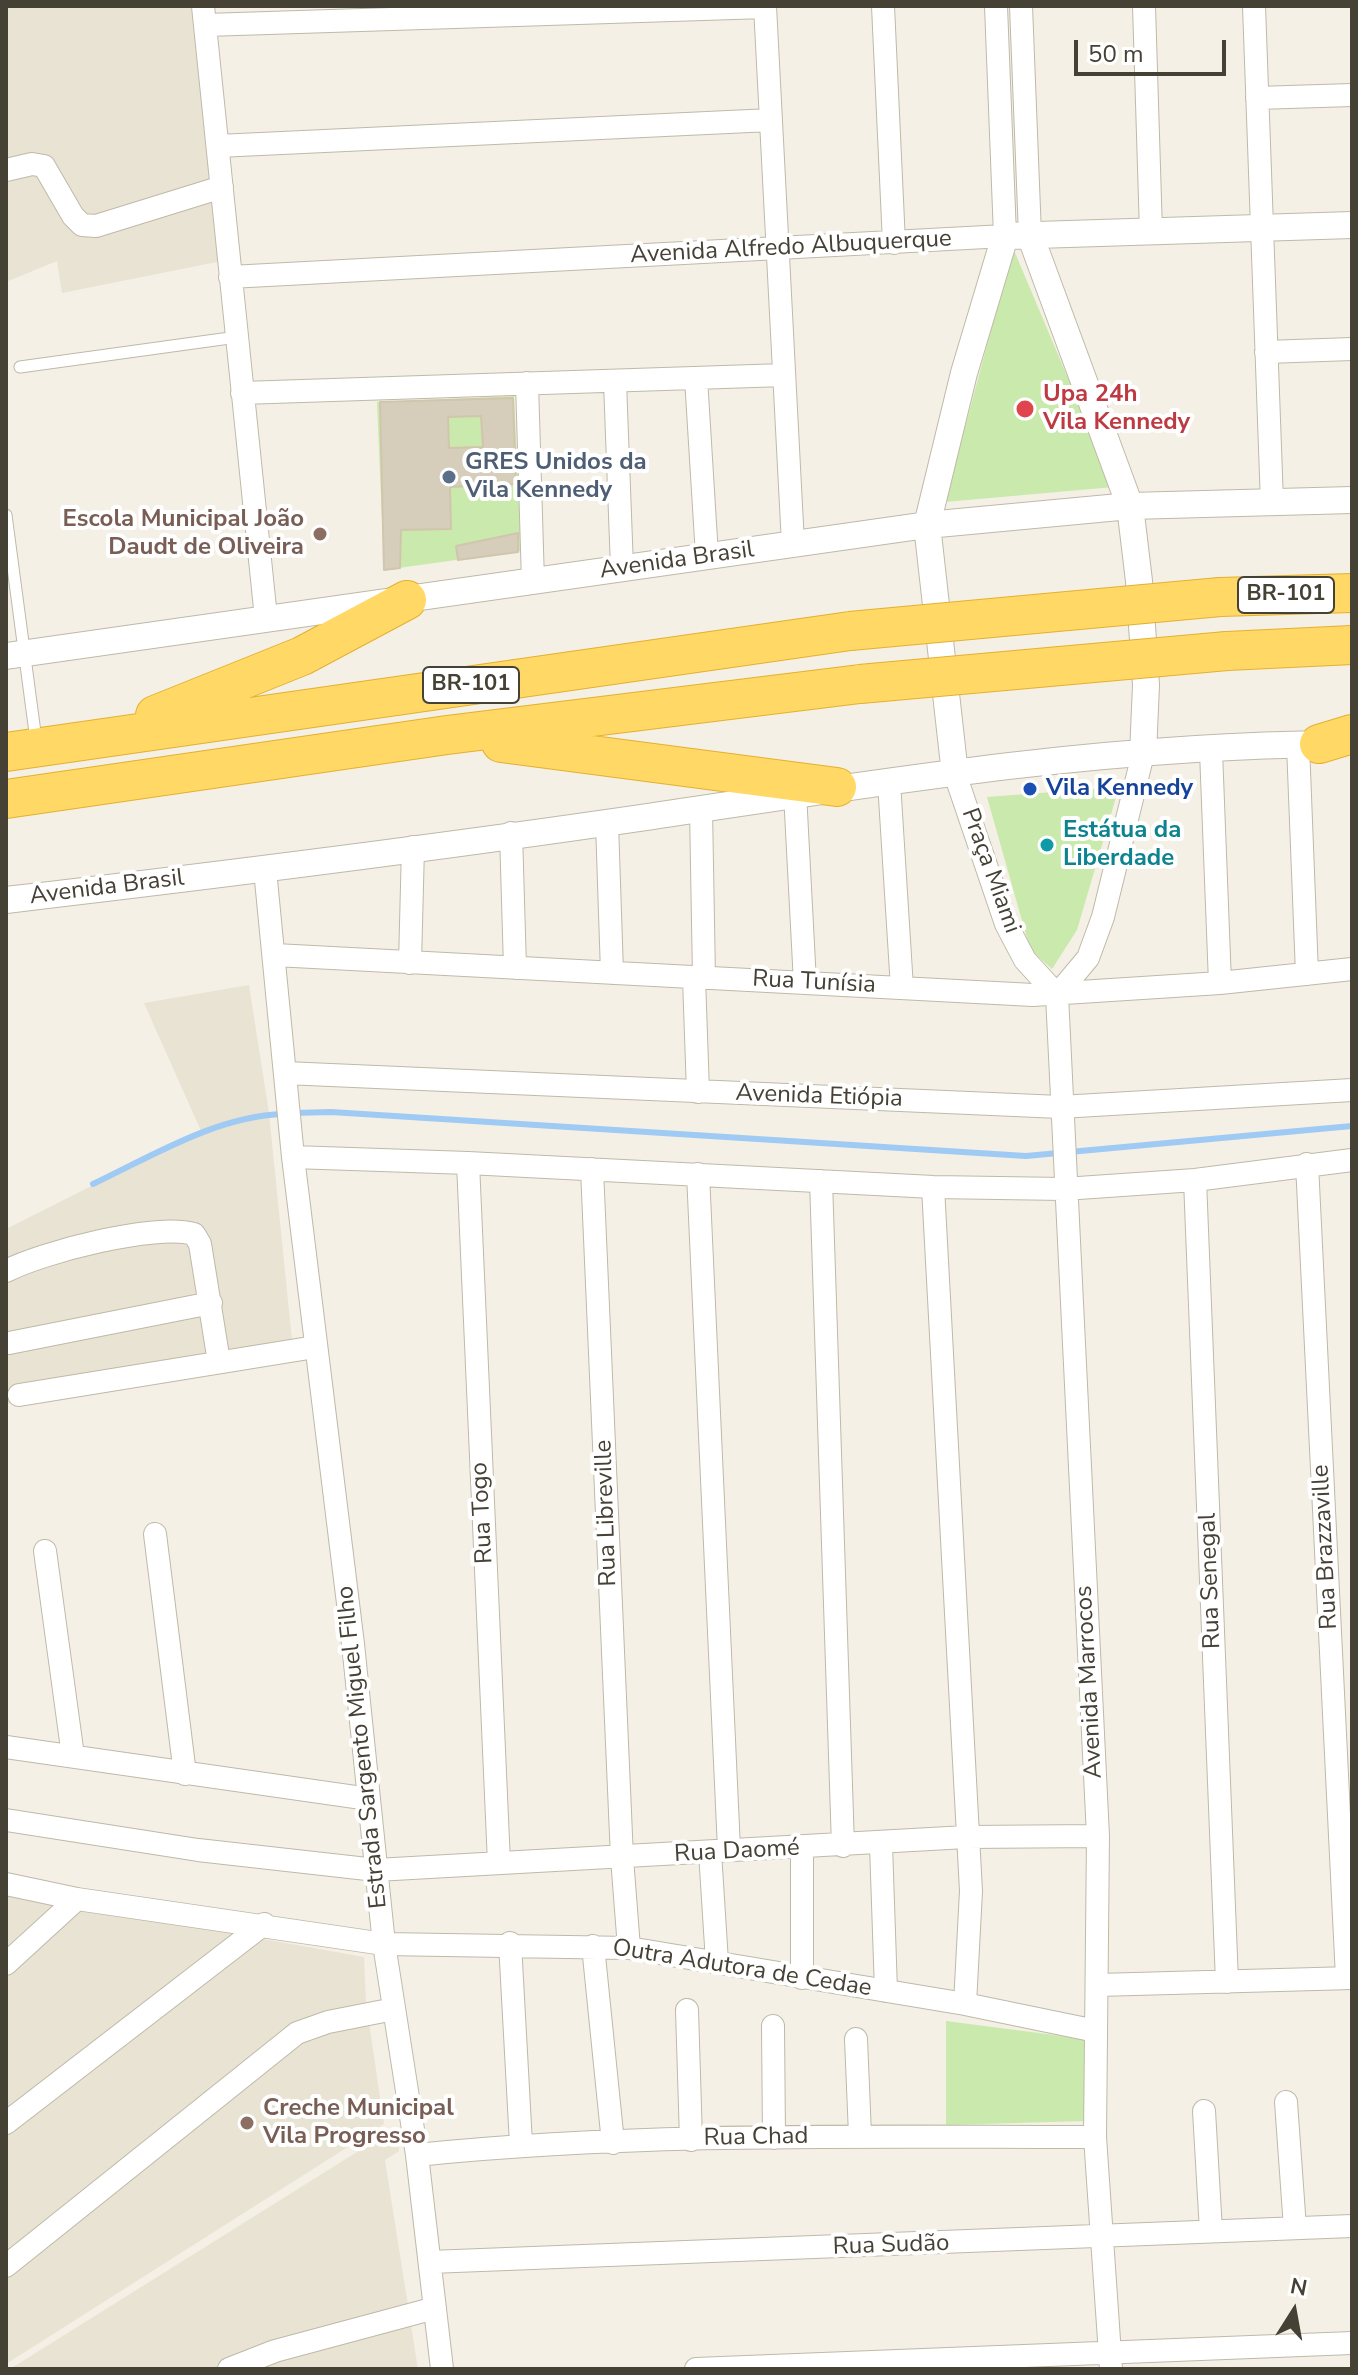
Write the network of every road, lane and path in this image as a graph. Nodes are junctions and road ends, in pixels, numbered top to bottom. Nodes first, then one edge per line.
1 (765, 6) edge
2 (883, 6) edge
3 (996, 6) edge
4 (1021, 6) edge
5 (1144, 6) edge
6 (1254, 6) edge
7 (204, 16) edge
8 (1352, 95) edge
9 (1257, 98) junction
10 (771, 120) junction
11 (218, 146) junction
12 (6, 170) edge
13 (222, 187) junction
14 (1352, 225) edge
15 (1262, 228) junction
16 (1151, 232) junction
17 (1018, 236) junction
18 (894, 243) junction
19 (777, 250) junction
20 (230, 277) junction
21 (237, 337) junction
22 (1352, 349) edge
23 (1266, 352) junction
24 (20, 367) dead end
25 (784, 375) junction
26 (696, 378) junction
27 (615, 382) junction
28 (527, 383) junction
29 (242, 393) junction
30 (1352, 500) edge
31 (1272, 503) junction
32 (1130, 506) junction
33 (6, 515) edge
34 (927, 525) junction
35 (793, 544) junction
36 (707, 556) junction
37 (622, 568) junction
38 (533, 582) junction
39 (1352, 593) edge
40 (407, 600) junction
41 (266, 618) junction
42 (1352, 645) edge
43 (14, 655) edge
44 (447, 735) junction
45 (93, 739) junction
46 (1330, 742) edge
47 (21, 749) edge
48 (1211, 751) junction
49 (1143, 754) junction
50 (955, 774) junction
51 (889, 782) junction
52 (837, 787) junction
53 (795, 793) junction
54 (6, 799) edge
55 (701, 809) junction
56 (607, 823) junction
57 (511, 833) junction
58 (413, 847) junction
59 (265, 870) junction
60 (6, 900) edge
61 (275, 955) junction
62 (410, 963) junction
63 (515, 968) junction
64 (1352, 969) edge
65 (612, 973) junction
66 (1307, 974) junction
67 (699, 978) junction
68 (805, 983) junction
69 (1220, 983) junction
70 (902, 988) junction
71 (1057, 995) junction
72 (285, 1073) junction
73 (1352, 1090) edge
74 (698, 1092) junction
75 (1060, 1115) junction
76 (293, 1157) junction
77 (1352, 1160) edge
78 (468, 1163) junction
79 (1307, 1164) junction
80 (592, 1169) junction
81 (698, 1174) junction
82 (1064, 1180) junction
83 (1195, 1180) junction
84 (821, 1181) junction
85 (933, 1187) junction
86 (6, 1271) edge
87 (211, 1303) junction
88 (9, 1343) dead end
89 (315, 1347) junction
90 (219, 1362) junction
91 (19, 1395) dead end
92 (155, 1534) dead end
93 (45, 1551) dead end
94 (6, 1747) edge
95 (73, 1756) junction
96 (185, 1774) junction
97 (369, 1799) junction
98 (6, 1820) edge
99 (1098, 1836) junction
100 (966, 1837) junction
101 (881, 1845) junction
102 (843, 1846) junction
103 (802, 1849) junction
104 (719, 1850) junction
105 (622, 1858) junction
106 (499, 1863) junction
107 (376, 1870) junction
108 (6, 1884) edge
109 (77, 1899) junction
110 (264, 1924) junction
111 (510, 1943) junction
112 (384, 1944) junction
113 (593, 1946) junction
114 (629, 1948) junction
115 (717, 1962) junction
116 (6, 1964) edge
117 (802, 1978) junction
118 (1349, 1978) edge
119 (1227, 1982) junction
120 (1098, 1985) junction
121 (886, 1991) junction
122 (965, 2004) junction
123 (394, 2009) junction
124 (687, 2010) dead end
125 (773, 2026) dead end
126 (1096, 2031) junction
127 (856, 2039) dead end
128 (1286, 2102) dead end
129 (1204, 2111) dead end
130 (6, 2123) edge
131 (860, 2135) junction
132 (1095, 2137) junction
133 (774, 2138) junction
134 (691, 2140) junction
135 (613, 2143) junction
136 (521, 2144) junction
137 (417, 2155) junction
138 (1352, 2226) edge
139 (1295, 2228) junction
140 (1211, 2231) junction
141 (1103, 2238) junction
142 (430, 2262) junction
143 (6, 2266) edge
144 (435, 2308) junction
145 (1352, 2343) edge
146 (1110, 2361) edge
147 (229, 2369) edge
148 (442, 2369) edge
149 (696, 2369) edge

1 - 7 street
1 - 10 street
2 - 18 street
3 - 17 street
4 - 17 street
5 - 16 street
6 - 9 street
7 - 11 street
8 - 9 street
9 - 15 street
10 - 11 street
10 - 19 street
11 - 13 street
12 - 13 street
13 - 20 street
14 - 15 street, Avenida Alfredo Albuquerque
15 - 16 street, Avenida Alfredo Albuquerque
15 - 23 street
16 - 17 street, Avenida Alfredo Albuquerque
17 - 18 street, Avenida Alfredo Albuquerque
17 - 32 street
17 - 34 street, Praça Miami
18 - 19 street, Avenida Alfredo Albuquerque
19 - 20 street, Avenida Alfredo Albuquerque
19 - 25 street
20 - 21 street
21 - 24 lane
21 - 29 street
22 - 23 street
23 - 31 street
25 - 26 street
25 - 35 street
26 - 27 street
26 - 36 street
27 - 28 street
27 - 37 street
28 - 29 street
28 - 38 street
29 - 41 street
30 - 31 street, Avenida Brasil
31 - 32 street, Avenida Brasil
32 - 34 street, Avenida Brasil
32 - 49 street
33 - 43 lane
34 - 35 street, Avenida Brasil
34 - 50 street, Praça Miami
35 - 36 street, Avenida Brasil
36 - 37 street, Avenida Brasil
37 - 38 street, Avenida Brasil
38 - 40 street, Avenida Brasil
39 - 45 highway, BR-101, bridge
40 - 41 street, Avenida Brasil
40 - 45 highway
41 - 43 street, Avenida Brasil
42 - 44 highway, BR-101, bridge
43 - 47 lane
44 - 52 highway
44 - 54 highway, BR-101
45 - 47 highway, BR-101
46 - 48 street, Avenida Brasil
46 - 66 street
48 - 49 street, Avenida Brasil
48 - 69 street
49 - 50 street, Avenida Brasil
49 - 71 street
50 - 51 street, Avenida Brasil
50 - 71 street, Praça Miami
51 - 52 street, Avenida Brasil
51 - 70 street
52 - 53 street, Avenida Brasil
53 - 55 street, Avenida Brasil
53 - 68 street
55 - 56 street, Avenida Brasil
55 - 67 street
56 - 57 street, Avenida Brasil
56 - 65 street
57 - 58 street, Avenida Brasil
57 - 63 street
58 - 59 street, Avenida Brasil
58 - 62 street
59 - 60 street, Avenida Brasil
59 - 61 street
61 - 62 street, Rua Tunísia
61 - 72 street
62 - 63 street, Rua Tunísia
63 - 65 street, Rua Tunísia
64 - 66 street, Rua Tunísia
65 - 67 street, Rua Tunísia
66 - 69 street, Rua Tunísia
67 - 68 street, Rua Tunísia
67 - 74 street
68 - 70 street, Rua Tunísia
69 - 71 street, Rua Tunísia
70 - 71 street, Rua Tunísia
71 - 75 street, Avenida Marrocos
72 - 74 street, Avenida Etiópia
72 - 76 street, Estrada Sargento Miguel Filho
73 - 75 street, Avenida Etiópia
74 - 75 street, Avenida Etiópia
75 - 82 street, Avenida Marrocos
76 - 78 street
76 - 89 street, Estrada Sargento Miguel Filho
77 - 79 street
78 - 80 street
78 - 106 street, Rua Togo
79 - 83 street
79 - 118 street, Rua Brazzaville
80 - 81 street
80 - 105 street, Rua Libreville
81 - 84 street
81 - 104 street
82 - 83 street
82 - 85 street
82 - 99 street, Avenida Marrocos
83 - 119 street, Rua Senegal
84 - 85 street
84 - 102 street
85 - 100 street
86 - 87 street
87 - 88 street
87 - 90 street
89 - 90 street
89 - 97 street, Estrada Sargento Miguel Filho
90 - 91 street
92 - 96 street
93 - 95 street
94 - 95 street
95 - 96 street
96 - 97 street
97 - 107 street, Estrada Sargento Miguel Filho
98 - 107 street, Rua Daomé
99 - 100 street, Rua Daomé
99 - 120 street, Avenida Marrocos
100 - 101 street, Rua Daomé
100 - 122 street
101 - 102 street, Rua Daomé
101 - 121 street
102 - 103 street, Rua Daomé
103 - 104 street, Rua Daomé
103 - 117 street
104 - 105 street, Rua Daomé
104 - 115 street
105 - 106 street, Rua Daomé
105 - 114 street, Rua Libreville
106 - 107 street, Rua Daomé
107 - 112 street, Estrada Sargento Miguel Filho
108 - 109 street, Outra Adutora de Cedae
109 - 110 street, Outra Adutora de Cedae
109 - 116 street
110 - 112 street, Outra Adutora de Cedae
110 - 130 street
111 - 112 street, Outra Adutora de Cedae
111 - 113 street, Outra Adutora de Cedae
111 - 136 street
112 - 123 street, Estrada Sargento Miguel Filho
113 - 114 street, Outra Adutora de Cedae
113 - 135 street
114 - 115 street, Outra Adutora de Cedae
115 - 117 street, Outra Adutora de Cedae
117 - 121 street, Outra Adutora de Cedae
118 - 119 street
119 - 120 street
120 - 126 street, Avenida Marrocos
121 - 122 street, Outra Adutora de Cedae
122 - 126 street, Outra Adutora de Cedae
123 - 137 street, Estrada Sargento Miguel Filho
123 - 143 street
124 - 134 street
125 - 133 street
126 - 132 street, Avenida Marrocos
127 - 131 street
128 - 139 street
129 - 140 street
131 - 132 street, Rua Chad
131 - 133 street, Rua Chad
132 - 141 street, Avenida Marrocos
133 - 134 street, Rua Chad
134 - 135 street, Rua Chad
135 - 136 street, Rua Chad
136 - 137 street, Rua Chad
137 - 142 street, Estrada Sargento Miguel Filho
138 - 139 street, Rua Sudão
139 - 140 street, Rua Sudão
140 - 141 street, Rua Sudão
141 - 142 street, Rua Sudão
141 - 146 street, Avenida Marrocos
142 - 144 street, Estrada Sargento Miguel Filho
144 - 147 street
144 - 148 street, Estrada Sargento Miguel Filho
145 - 146 street
146 - 149 street

